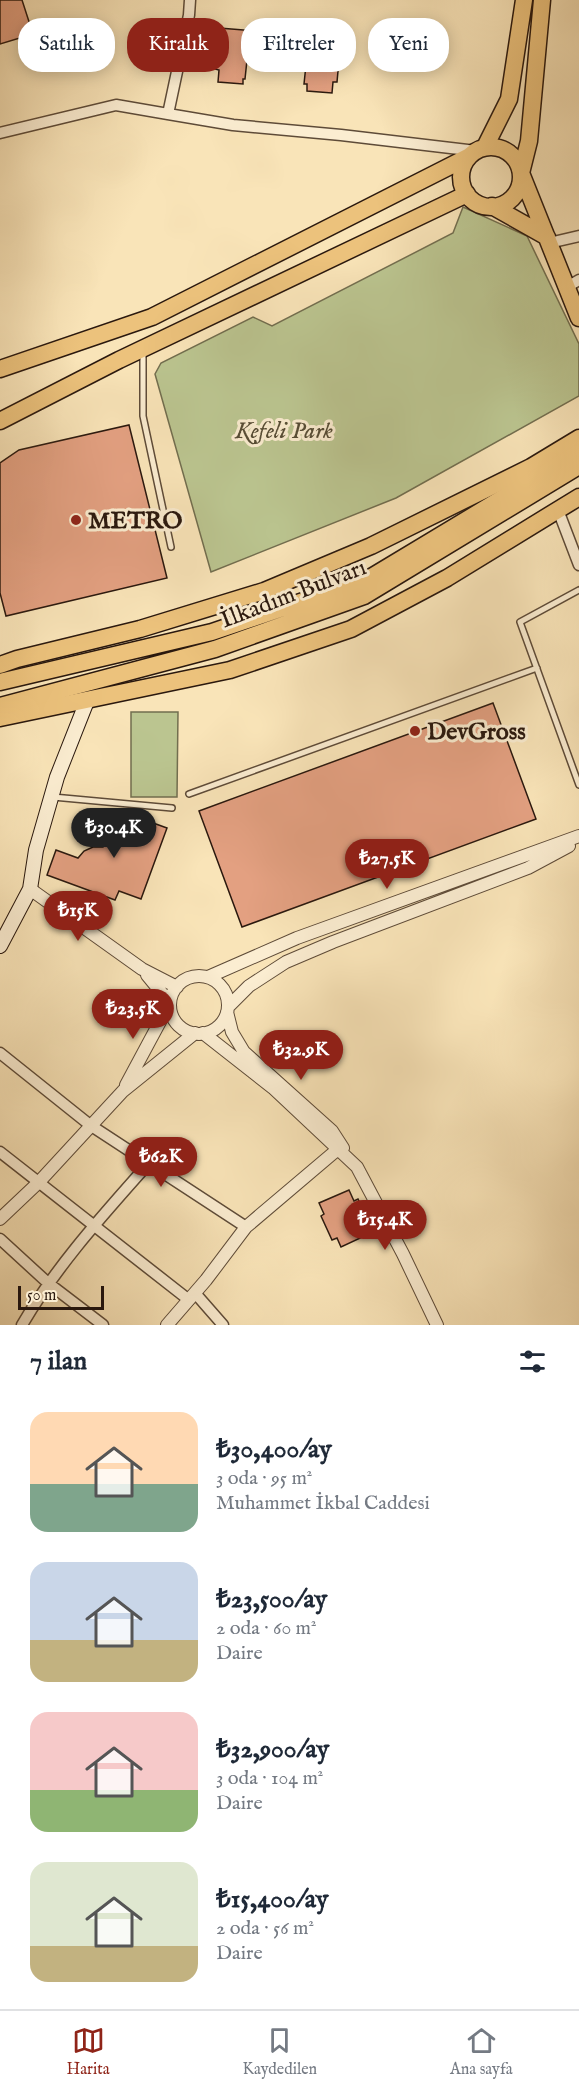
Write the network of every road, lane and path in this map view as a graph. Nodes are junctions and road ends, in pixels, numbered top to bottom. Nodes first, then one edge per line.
1 (190, 0) edge
2 (524, 0) edge
3 (542, 0) edge
4 (168, 114) junction
5 (0, 133) edge
6 (477, 152) junction
7 (521, 173) junction
8 (467, 194) junction
9 (492, 206) junction
10 (579, 236) edge
11 (548, 240) junction
12 (573, 284) edge
13 (579, 318) edge
14 (143, 348) junction
15 (0, 369) edge
16 (0, 421) edge
17 (579, 438) edge
18 (579, 452) edge
19 (579, 466) edge
20 (579, 497) edge
21 (558, 510) junction
22 (171, 547) dead end
23 (579, 565) edge
24 (579, 590) edge
25 (213, 640) junction
26 (0, 655) edge
27 (17, 659) junction
28 (0, 665) edge
29 (537, 668) junction
30 (0, 682) edge
31 (87, 701) junction
32 (0, 706) edge
33 (0, 718) edge
34 (579, 785) edge
35 (189, 794) dead end
36 (51, 797) junction
37 (172, 808) dead end
38 (579, 838) edge
39 (30, 890) junction
40 (0, 946) edge
41 (142, 969) junction
42 (208, 977) junction
43 (177, 987) junction
44 (170, 1003) junction
45 (228, 1009) junction
46 (199, 1034) junction
47 (0, 1053) edge
48 (123, 1091) junction
49 (90, 1125) junction
50 (338, 1149) junction
51 (0, 1152) edge
52 (351, 1162) junction
53 (149, 1163) junction
54 (39, 1182) junction
55 (0, 1219) edge
56 (94, 1226) junction
57 (246, 1227) junction
58 (0, 1239) edge
59 (48, 1283) junction
60 (192, 1297) junction
61 (22, 1325) edge
62 (103, 1325) edge
63 (167, 1325) edge
64 (222, 1325) edge
65 (437, 1325) edge

1 - 4 street
2 - 6 main road
3 - 7 main road
4 - 5 street
4 - 6 street
6 - 7 main road
6 - 8 main road
6 - 15 main road
7 - 9 main road
7 - 11 main road
8 - 9 main road
8 - 14 main road
9 - 11 main road
10 - 11 street
11 - 12 main road
12 - 13 main road
14 - 16 main road
14 - 22 lane
17 - 27 main road, İlkadım Bulvarı
18 - 25 main road, İlkadım Bulvarı
19 - 25 main road, İlkadım Bulvarı
20 - 21 main road, İlkadım Bulvarı
21 - 23 street
21 - 31 main road, İlkadım Bulvarı
24 - 29 lane
25 - 30 main road, İlkadım Bulvarı
25 - 32 main road, İlkadım Bulvarı
26 - 27 main road
27 - 28 main road, İlkadım Bulvarı
29 - 34 lane
29 - 35 lane
31 - 33 main road, İlkadım Bulvarı
31 - 36 main road
36 - 37 lane
36 - 39 main road
38 - 42 street
38 - 45 street
39 - 40 main road
39 - 41 street
41 - 43 street
41 - 44 street
42 - 43 street
42 - 45 street
43 - 44 street
44 - 46 street
44 - 48 street
45 - 46 street
45 - 52 street
46 - 48 street
46 - 50 street
47 - 49 street
48 - 49 street
49 - 53 street
49 - 54 street
50 - 52 street
50 - 57 street
51 - 54 street
52 - 65 street
53 - 56 street
53 - 57 street
54 - 55 street
54 - 56 street
56 - 59 street
56 - 60 street
57 - 60 street
58 - 59 street
59 - 61 street
59 - 62 street
60 - 63 street
60 - 64 street

